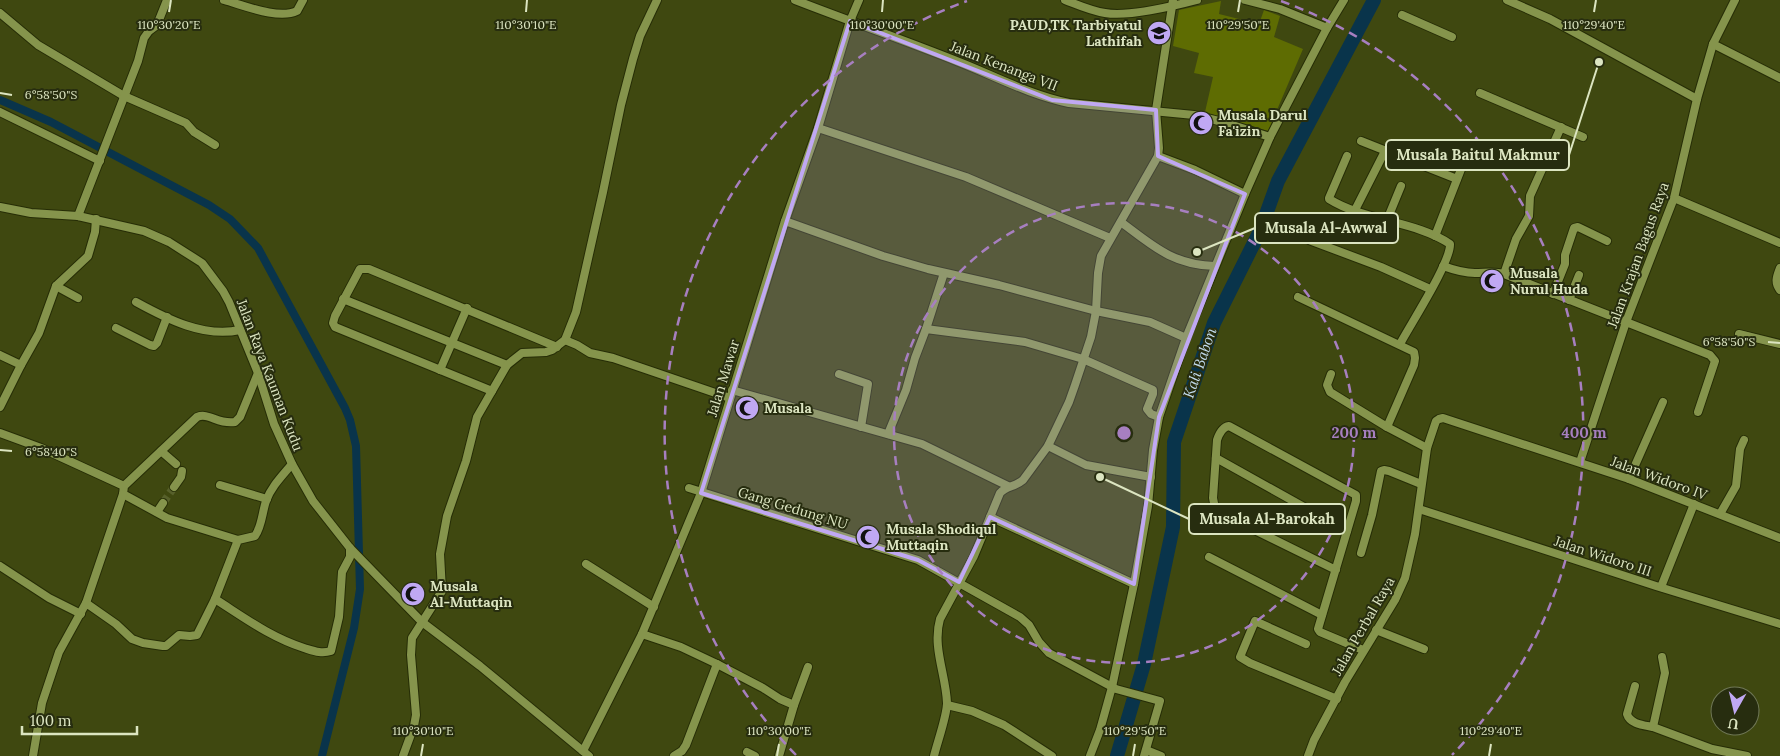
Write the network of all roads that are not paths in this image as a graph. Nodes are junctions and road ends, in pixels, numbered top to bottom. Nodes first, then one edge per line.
1 (167, 0) edge
2 (224, 0) edge
3 (303, 0) edge
4 (657, 0) edge
5 (795, 0) edge
6 (859, 0) edge
7 (1065, 0) edge
8 (1197, 0) edge
9 (1245, 0) edge
10 (1344, 0) edge
11 (1508, 0) edge
12 (1735, 0) edge
13 (1173, 3) edge
14 (0, 13) edge
15 (1402, 15) dead end
16 (850, 21) junction
17 (1327, 28) junction
18 (1452, 37) dead end
19 (1714, 44) junction
20 (1780, 78) edge
21 (1480, 93) dead end
22 (124, 96) junction
23 (1697, 98) junction
24 (1156, 110) junction
25 (0, 112) edge
26 (1561, 127) junction
27 (818, 128) junction
28 (1270, 137) junction
29 (1583, 137) dead end
30 (1360, 141) dead end
31 (215, 145) dead end
32 (1385, 151) junction
33 (1158, 156) junction
34 (1347, 156) dead end
35 (101, 158) junction
36 (1465, 159) dead end
37 (1457, 179) junction
38 (1401, 186) dead end
39 (1244, 194) junction
40 (1674, 198) junction
41 (0, 207) edge
42 (1355, 210) junction
43 (78, 216) junction
44 (96, 219) junction
45 (1387, 220) junction
46 (785, 221) junction
47 (1121, 222) junction
48 (1435, 236) junction
49 (1110, 238) junction
50 (1309, 240) dead end
51 (1607, 241) dead end
52 (1780, 243) edge
53 (1215, 266) junction
54 (1443, 266) junction
55 (1780, 268) edge
56 (944, 273) junction
57 (1504, 274) junction
58 (1580, 275) dead end
59 (56, 286) junction
60 (1430, 289) junction
61 (1780, 290) edge
62 (1553, 294) junction
63 (1298, 297) dead end
64 (78, 298) dead end
65 (344, 299) junction
66 (1569, 300) junction
67 (136, 302) dead end
68 (467, 308) junction
69 (1096, 311) junction
70 (167, 317) junction
71 (1626, 322) junction
72 (116, 328) dead end
73 (926, 329) junction
74 (240, 330) junction
75 (1739, 334) dead end
76 (1186, 338) junction
77 (564, 340) junction
78 (451, 342) junction
79 (1780, 343) edge
80 (1400, 344) junction
81 (557, 347) junction
82 (0, 355) edge
83 (1083, 359) junction
84 (507, 364) junction
85 (21, 366) junction
86 (440, 370) junction
87 (258, 373) junction
88 (839, 374) dead end
89 (1331, 374) dead end
90 (492, 391) junction
91 (731, 394) junction
92 (1663, 402) dead end
93 (0, 407) edge
94 (1698, 412) dead end
95 (1159, 417) junction
96 (1443, 418) joint
97 (861, 426) junction
98 (1387, 427) junction
99 (0, 433) edge
100 (888, 434) junction
101 (1744, 440) dead end
102 (1048, 446) junction
103 (1427, 448) junction
104 (160, 451) junction
105 (1216, 458) junction
106 (1580, 462) junction
107 (176, 464) dead end
108 (292, 464) junction
109 (182, 471) dead end
110 (1150, 477) junction
111 (1629, 479) junction
112 (1421, 484) junction
113 (220, 485) dead end
114 (1008, 486) junction
115 (174, 487) tunnel mouth
116 (689, 488) dead end
117 (124, 490) junction
118 (701, 493) junction
119 (267, 499) junction
120 (163, 503) tunnel mouth
121 (1694, 504) junction
122 (1419, 509) junction
123 (157, 512) junction
124 (1720, 514) junction
125 (990, 517) junction
126 (1347, 531) junction
127 (1780, 538) edge
128 (238, 540) junction
129 (350, 548) junction
130 (1361, 553) dead end
131 (1209, 557) dead end
132 (586, 564) dead end
133 (0, 566) edge
134 (1336, 570) junction
135 (959, 582) junction
136 (1134, 584) junction
137 (1661, 588) junction
138 (215, 599) junction
139 (86, 604) junction
140 (654, 607) junction
141 (81, 614) junction
142 (1322, 615) junction
143 (422, 622) junction
144 (1780, 624) edge
145 (1376, 630) junction
146 (642, 634) junction
147 (1306, 644) dead end
148 (1424, 649) dead end
149 (1363, 650) junction
150 (1662, 657) dead end
151 (717, 664) junction
152 (808, 667) dead end
153 (1635, 686) dead end
154 (1114, 688) junction
155 (1337, 699) junction
156 (794, 705) junction
157 (947, 705) junction
158 (1653, 727) junction
159 (1145, 753) edge
160 (586, 754) edge
161 (33, 756) edge
162 (402, 756) edge
163 (674, 756) edge
164 (779, 756) edge
165 (934, 756) edge
166 (1052, 756) edge
167 (1090, 756) edge
168 (1161, 756) edge
169 (1308, 756) edge
170 (1747, 756) edge

1 - 22 street
2 - 3 street
4 - 77 street
5 - 16 street, Jalan Kenanga VII
6 - 16 street, Jalan Mawar
7 - 13 street
8 - 13 street
9 - 17 street
10 - 17 street
11 - 23 street
12 - 19 street, Jalan Krajan Bagus Raya
13 - 24 street
14 - 22 street
15 - 18 street
16 - 24 street, Jalan Kenanga VII
16 - 27 street, Jalan Mawar
17 - 28 street
19 - 20 street
19 - 23 street, Jalan Krajan Bagus Raya
21 - 26 street
22 - 31 street
22 - 35 street
23 - 40 street, Jalan Krajan Bagus Raya
24 - 28 street, Jalan Kenanga VII
24 - 33 street
25 - 35 street
26 - 29 street
26 - 57 street
27 - 46 street, Jalan Mawar
27 - 49 street
28 - 39 street
30 - 32 street
32 - 37 street
32 - 42 street
33 - 39 street
33 - 47 street
34 - 42 street
35 - 43 street
36 - 37 street
37 - 48 street
38 - 45 street
39 - 53 street
40 - 52 street
40 - 71 street, Jalan Krajan Bagus Raya
41 - 43 street, Jalan Raya Kauman Kudu
42 - 45 street
43 - 44 street, Jalan Raya Kauman Kudu
44 - 59 street
44 - 74 street, Jalan Raya Kauman Kudu
45 - 48 street
46 - 56 street
46 - 91 street, Jalan Mawar
47 - 49 street
47 - 53 street
48 - 54 street
49 - 69 street
50 - 60 street
51 - 62 street
53 - 76 street
54 - 57 street
54 - 60 street
55 - 61 street
56 - 69 street
56 - 73 street
57 - 62 street
58 - 66 street
59 - 64 street
59 - 85 street
60 - 80 street
62 - 66 street
63 - 80 street
65 - 68 street
65 - 78 street
65 - 86 street
66 - 71 street
67 - 70 street
68 - 78 street
68 - 81 street
69 - 76 street
69 - 83 street
70 - 72 street
70 - 74 street
71 - 94 street
71 - 106 street, Jalan Krajan Bagus Raya
73 - 83 street
73 - 100 street
74 - 87 street, Jalan Raya Kauman Kudu
75 - 79 street
76 - 95 street
77 - 81 street
77 - 91 street
78 - 84 street
78 - 86 street
80 - 98 street
81 - 84 street
82 - 85 street
83 - 95 street
83 - 102 street
84 - 90 street
85 - 93 street
86 - 90 street
87 - 104 street
87 - 108 street, Jalan Raya Kauman Kudu
88 - 97 street
89 - 98 street
90 - 143 street
91 - 97 street
91 - 118 street, Jalan Mawar
92 - 111 street
95 - 110 street
96 - 103 street, Jalan Perbal Raya
96 - 106 street, Jalan Widoro IV
97 - 100 street
98 - 103 street
99 - 117 street
100 - 114 street
101 - 124 street
102 - 110 street
102 - 114 street
103 - 112 street, Jalan Perbal Raya
104 - 107 street
104 - 117 street
105 - 126 street
105 - 126 street
105 - 134 street
106 - 111 street, Jalan Widoro IV
108 - 119 street
108 - 129 street, Jalan Raya Kauman Kudu
109 - 115 street
110 - 136 street
111 - 121 street, Jalan Widoro IV
112 - 122 street, Jalan Perbal Raya
112 - 130 street
113 - 119 street
114 - 125 street
116 - 118 street, Gang Gedung NU
117 - 123 street
117 - 139 street
118 - 135 street, Gang Gedung NU
118 - 140 street, Jalan Mawar
119 - 128 street
120 - 123 street
121 - 124 street, Jalan Widoro IV
121 - 137 street
122 - 137 street, Jalan Widoro III
122 - 145 street, Jalan Perbal Raya
123 - 128 street
124 - 127 street, Jalan Widoro IV
125 - 135 street
125 - 136 street
126 - 134 street
128 - 138 street
129 - 138 street
129 - 143 street, Jalan Raya Kauman Kudu
131 - 142 street
132 - 140 street
133 - 141 street
134 - 142 street
135 - 154 street, Gang Gedung NU
135 - 157 street
136 - 154 street
137 - 144 street, Jalan Widoro III
138 - 139 street
139 - 141 street
140 - 146 street, Jalan Mawar
141 - 161 street
142 - 149 street
143 - 160 street
143 - 162 street
145 - 148 street
145 - 149 street, Jalan Perbal Raya
146 - 151 street
146 - 160 street, Jalan Mawar
147 - 155 street
149 - 155 street, Jalan Perbal Raya
150 - 158 street
151 - 156 street
151 - 163 street
152 - 156 street
153 - 158 street
154 - 159 street, Gang Gedung NU
154 - 167 street
155 - 169 street, Jalan Perbal Raya
156 - 164 street
157 - 165 street
157 - 166 street
158 - 170 street
159 - 168 street

